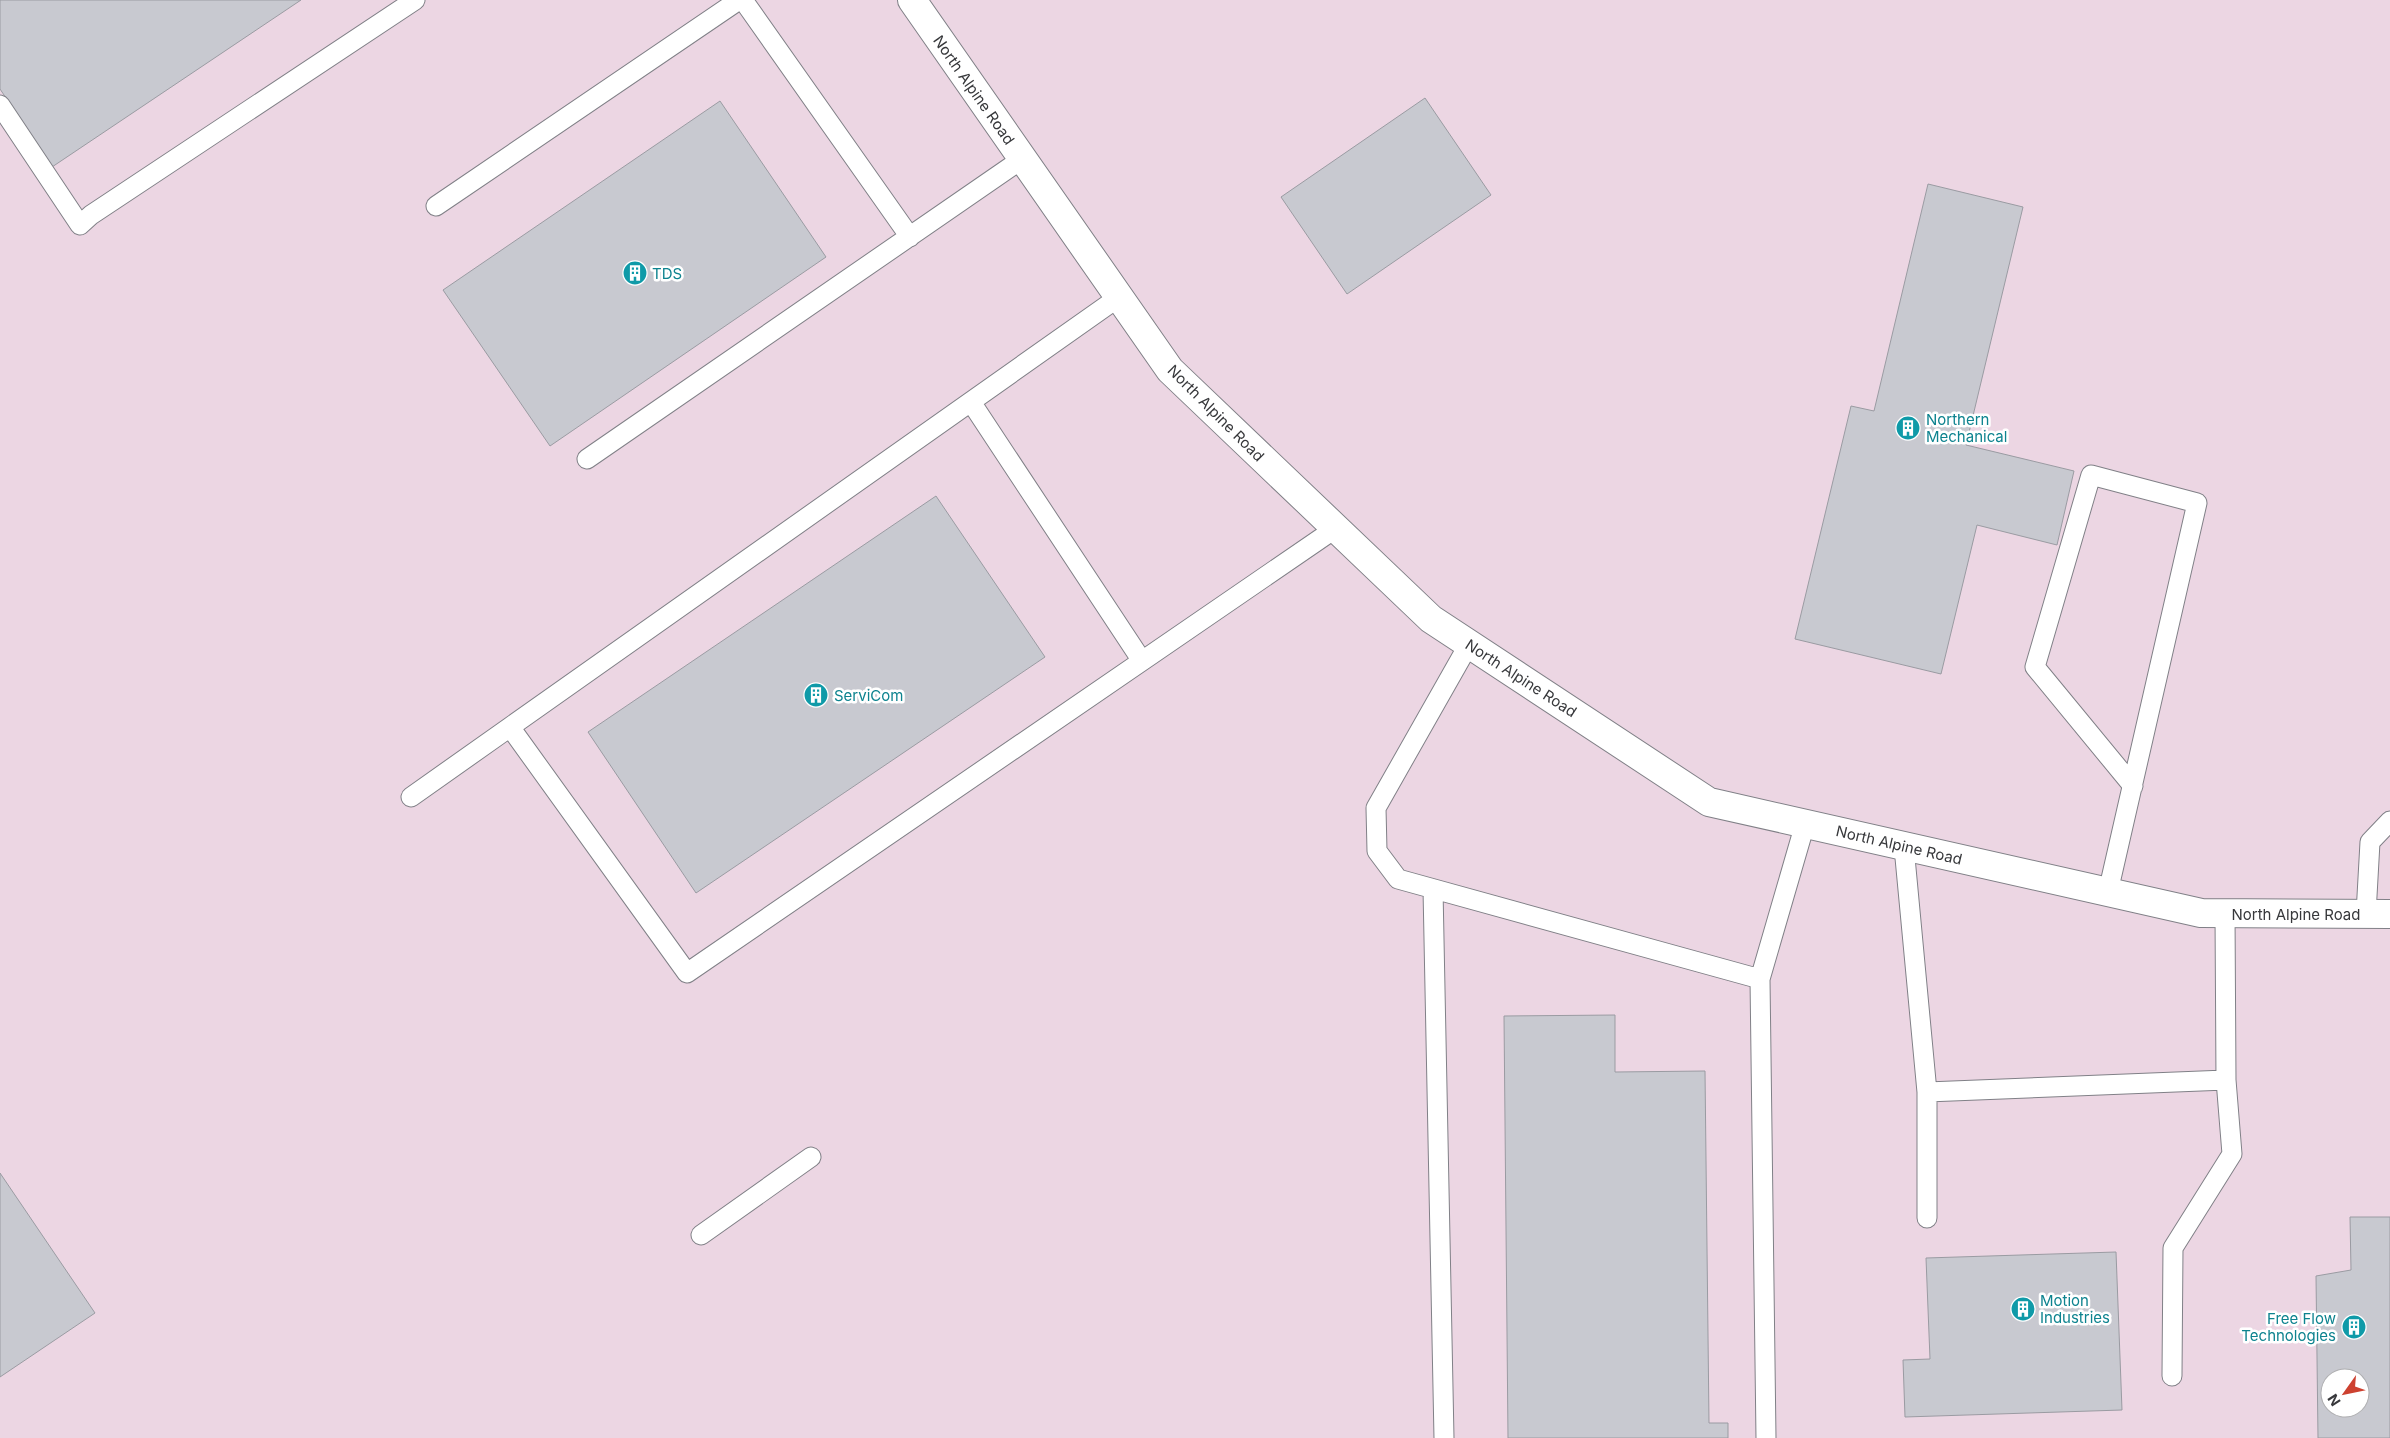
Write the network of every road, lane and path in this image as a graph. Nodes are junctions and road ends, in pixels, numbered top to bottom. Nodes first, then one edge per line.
1 (415, 0) edge
2 (741, 0) edge
3 (912, 0) edge
4 (0, 104) edge
5 (1022, 159) junction
6 (436, 206) dead end
7 (910, 237) junction
8 (1119, 297) junction
9 (971, 402) junction
10 (587, 459) dead end
11 (1336, 528) junction
12 (1469, 644) junction
13 (1142, 661) junction
14 (510, 727) junction
15 (2133, 786) junction
16 (411, 797) dead end
17 (2390, 821) edge
18 (1806, 824) junction
19 (1904, 846) junction
20 (1433, 889) junction
21 (2108, 892) junction
22 (2225, 913) junction
23 (2378, 914) edge
24 (1760, 979) junction
25 (2226, 1080) junction
26 (1928, 1092) junction
27 (811, 1157) dead end
28 (1927, 1218) dead end
29 (701, 1235) dead end
30 (2172, 1376) dead end
31 (1444, 1438) edge
32 (1766, 1438) edge

1 - 4 lane
2 - 6 lane
2 - 7 lane
3 - 5 street, North Alpine Road
5 - 7 lane
5 - 8 street, North Alpine Road
7 - 10 lane
8 - 9 lane
8 - 11 street, North Alpine Road
9 - 13 lane
9 - 14 lane
11 - 12 street, North Alpine Road
11 - 13 lane
12 - 18 street, North Alpine Road
12 - 20 lane
13 - 14 lane
14 - 16 lane
15 - 15 lane
15 - 21 lane
17 - 23 lane
18 - 19 street, North Alpine Road
18 - 24 lane
19 - 21 street, North Alpine Road
19 - 26 lane
20 - 24 lane
20 - 31 lane
21 - 22 street, North Alpine Road
22 - 23 street, North Alpine Road
22 - 25 lane
24 - 32 lane
25 - 26 lane
25 - 30 lane
26 - 28 lane
27 - 29 lane

